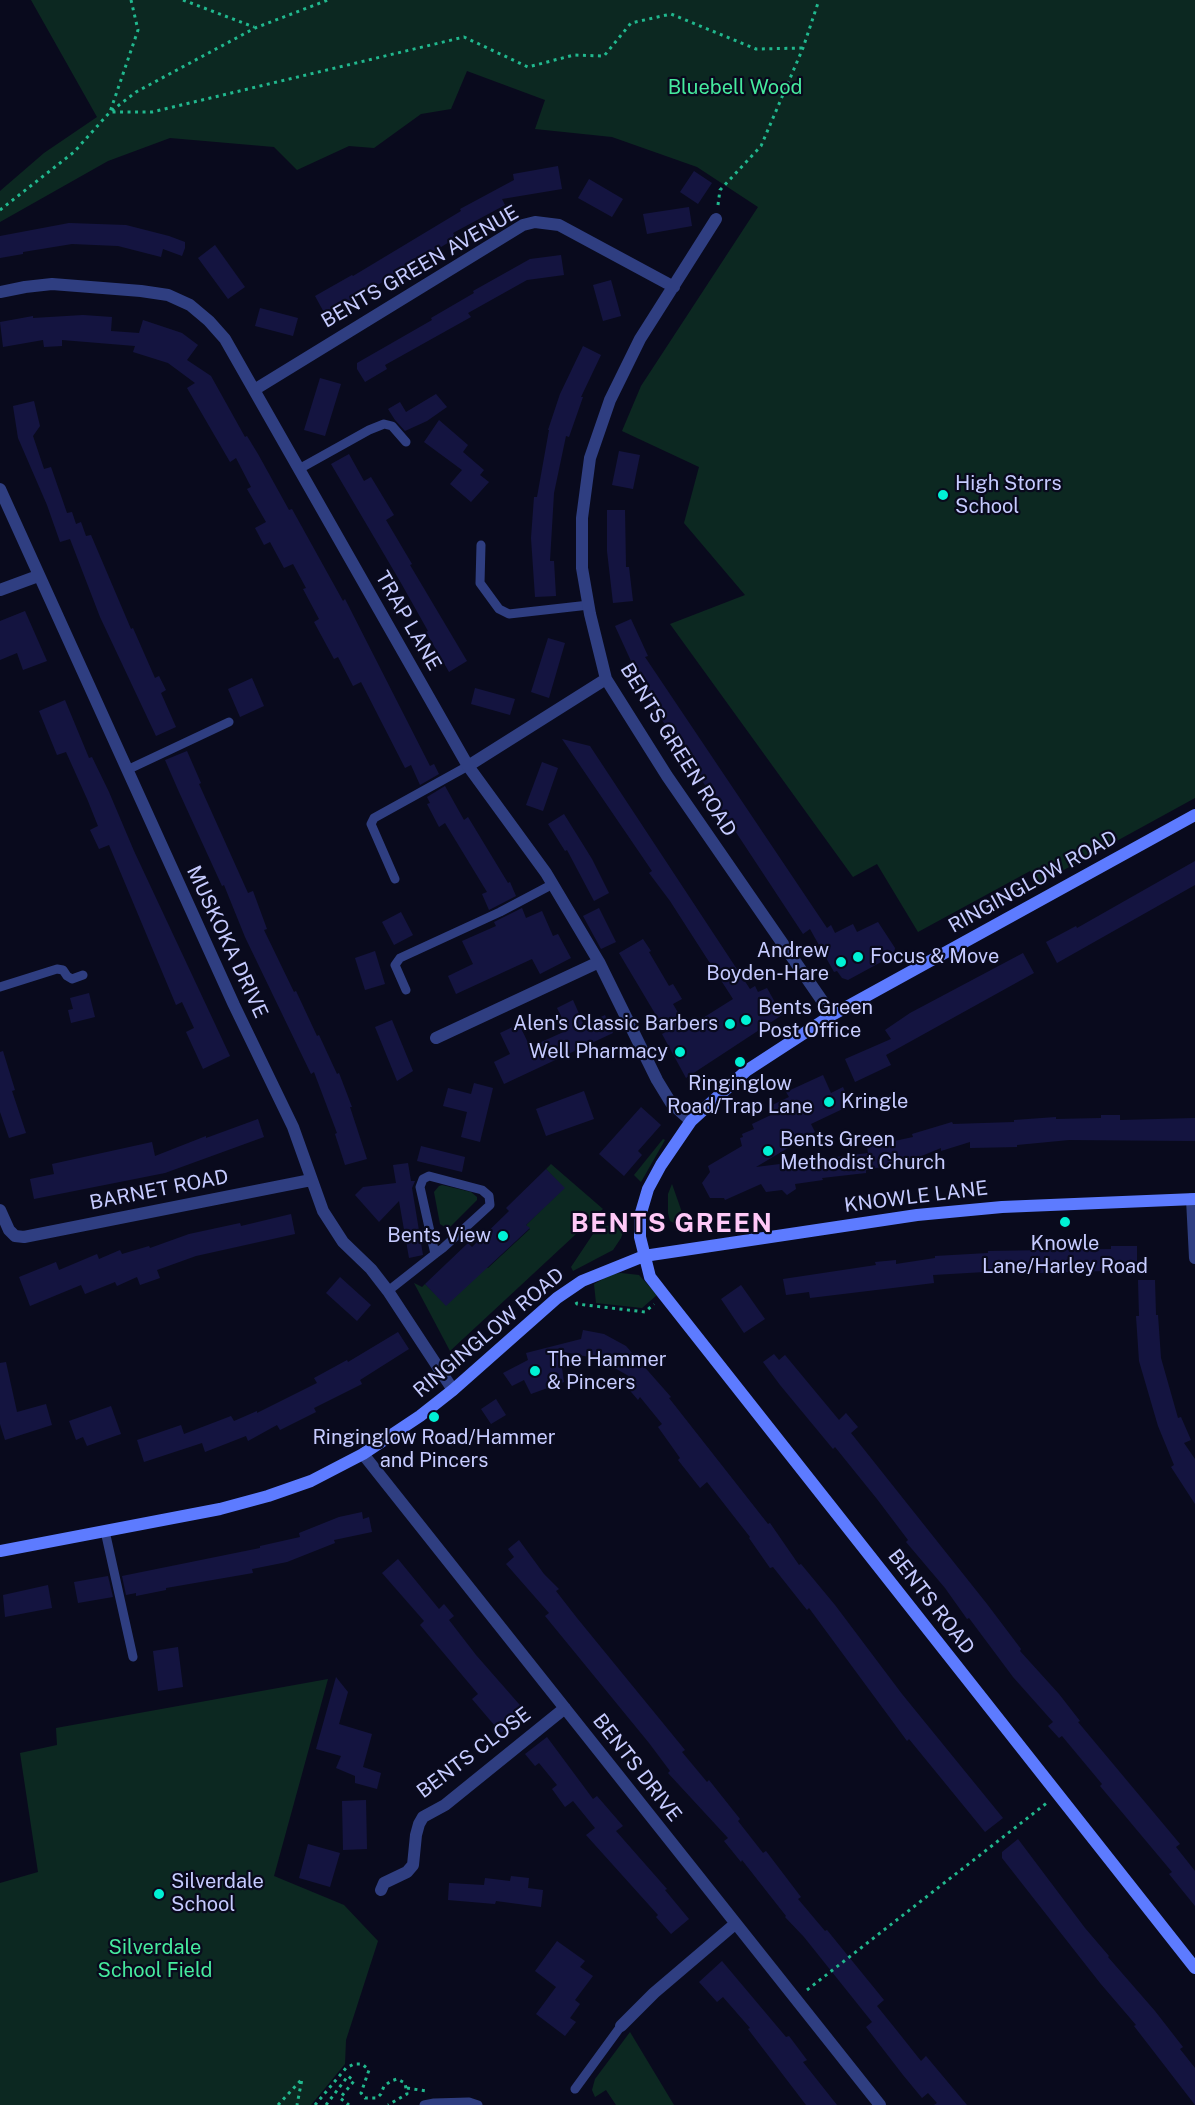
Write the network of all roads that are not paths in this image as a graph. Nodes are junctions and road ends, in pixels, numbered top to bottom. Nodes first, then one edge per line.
1 (716, 219) road end
2 (674, 287) junction
3 (0, 292) edge
4 (254, 390) junction
5 (406, 442) dead end
6 (299, 469) junction
7 (0, 489) edge
8 (481, 545) dead end
9 (38, 576) junction
10 (0, 590) edge
11 (589, 605) junction
12 (606, 679) junction
13 (228, 722) dead end
14 (468, 766) junction
15 (127, 770) junction
16 (1195, 815) edge
17 (395, 879) dead end
18 (553, 884) junction
19 (599, 962) junction
20 (83, 975) dead end
21 (0, 987) edge
22 (406, 990) dead end
23 (832, 1015) junction
24 (436, 1038) dead end
25 (691, 1122) junction
26 (311, 1180) junction
27 (1194, 1199) edge
28 (0, 1210) edge
29 (435, 1254) junction
30 (644, 1256) junction
31 (1195, 1258) edge
32 (388, 1291) junction
33 (453, 1390) junction
34 (363, 1454) junction
35 (105, 1531) junction
36 (0, 1551) edge
37 (133, 1657) dead end
38 (565, 1708) junction
39 (381, 1890) dead end
40 (735, 1924) junction
41 (1195, 1968) edge
42 (621, 2026) joint
43 (575, 2089) dead end
44 (424, 2105) edge
45 (478, 2105) edge
46 (879, 2105) edge

1 - 2 street, BENTS GREEN ROAD
2 - 4 street, BENTS GREEN AVENUE
2 - 11 street, BENTS GREEN ROAD
3 - 4 street, TRAP LANE
4 - 6 street, TRAP LANE
5 - 6 lane
6 - 14 street, TRAP LANE
7 - 9 street, MUSKOKA DRIVE
8 - 11 lane
9 - 10 street
9 - 15 street, MUSKOKA DRIVE
11 - 12 street, BENTS GREEN ROAD
12 - 14 street
12 - 23 street, BENTS GREEN ROAD
13 - 15 lane
14 - 17 lane
14 - 18 street, TRAP LANE
15 - 26 street, MUSKOKA DRIVE
16 - 23 street, RINGINGLOW ROAD
18 - 19 street, TRAP LANE
18 - 22 lane
19 - 24 street
19 - 25 street, TRAP LANE
20 - 21 lane
23 - 25 street, RINGINGLOW ROAD
25 - 30 street, RINGINGLOW ROAD
26 - 28 street, BARNET ROAD
26 - 32 street, MUSKOKA DRIVE
27 - 30 street, KNOWLE LANE
27 - 31 street
29 - 29 lane
29 - 32 lane
30 - 33 street, RINGINGLOW ROAD
30 - 41 street, BENTS ROAD
32 - 33 street, MUSKOKA DRIVE
33 - 34 street, RINGINGLOW ROAD
34 - 35 street, RINGINGLOW ROAD
34 - 38 street, BENTS DRIVE
35 - 36 street, RINGINGLOW ROAD
35 - 37 lane
38 - 39 street, BENTS CLOSE
38 - 40 street, BENTS DRIVE
40 - 42 street
40 - 46 street, BENTS DRIVE
42 - 43 lane
44 - 45 lane

